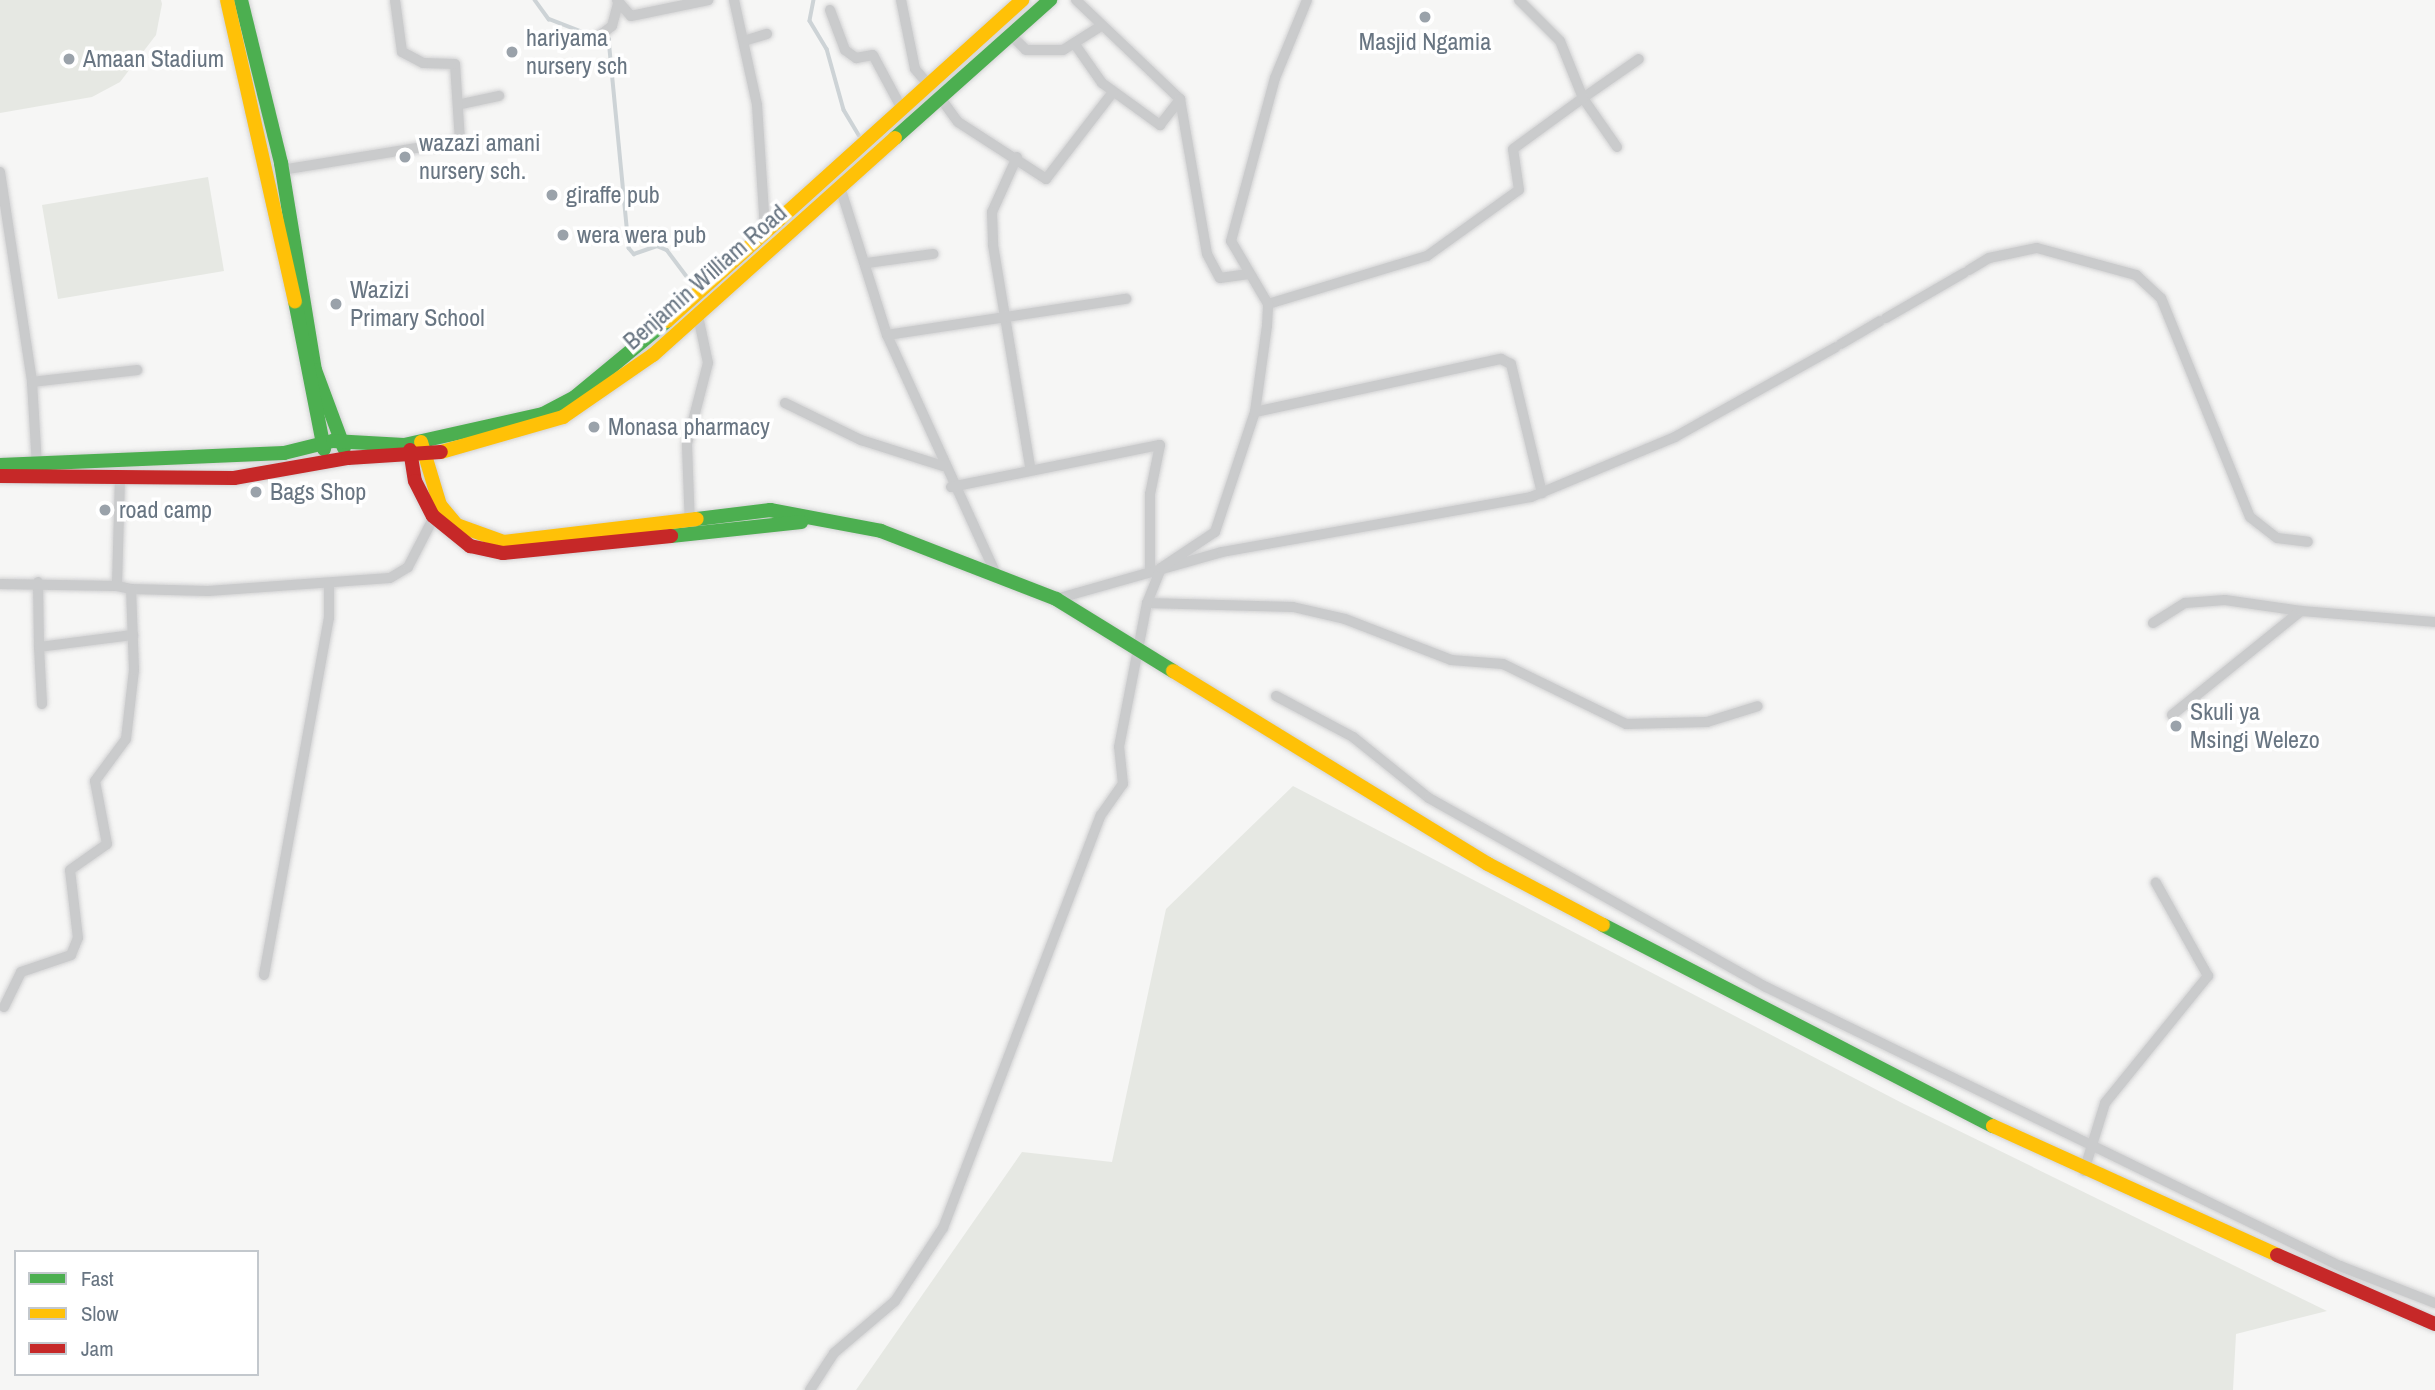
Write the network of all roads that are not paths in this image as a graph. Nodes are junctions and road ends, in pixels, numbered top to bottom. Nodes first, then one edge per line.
1 (227, 0) edge
2 (241, 0) edge
3 (395, 0) edge
4 (708, 0) edge
5 (734, 0) edge
6 (901, 0) edge
7 (1022, 0) edge
8 (1050, 0) edge
9 (1076, 0) edge
10 (1307, 0) edge
11 (1519, 0) edge
12 (617, 1) edge
13 (831, 10) dead end
14 (1101, 26) junction
15 (767, 34) dead end
16 (1011, 35) junction
17 (600, 38) dead end
18 (747, 40) junction
19 (1074, 43) junction
20 (1639, 59) dead end
21 (929, 85) junction
22 (1114, 92) junction
23 (499, 96) dead end
24 (939, 96) junction
25 (1583, 98) junction
26 (1180, 99) junction
27 (461, 104) junction
28 (902, 109) junction
29 (1617, 147) dead end
30 (1017, 157) junction
31 (282, 170) junction
32 (0, 172) edge
33 (840, 187) junction
34 (765, 230) junction
35 (933, 254) dead end
36 (867, 263) junction
37 (1247, 274) junction
38 (1126, 299) dead end
39 (1268, 304) junction
40 (698, 316) junction
41 (1004, 316) junction
42 (887, 335) junction
43 (137, 370) dead end
44 (32, 382) junction
45 (785, 403) dead end
46 (1255, 412) junction
47 (322, 442) junction
48 (342, 443) junction
49 (416, 450) junction
50 (348, 458) junction
51 (328, 460) junction
52 (37, 465) junction
53 (943, 466) junction
54 (1030, 467) junction
55 (0, 475) edge
56 (120, 477) junction
57 (951, 487) junction
58 (1542, 493) junction
59 (438, 512) junction
60 (690, 524) junction
61 (2308, 542) dead end
62 (1156, 570) junction
63 (995, 572) junction
64 (38, 582) junction
65 (329, 583) junction
66 (0, 584) edge
67 (117, 586) junction
68 (131, 589) junction
69 (1056, 599) junction
70 (1147, 603) junction
71 (2301, 611) junction
72 (2435, 622) edge
73 (2153, 623) dead end
74 (133, 635) junction
75 (1139, 644) junction
76 (39, 647) junction
77 (1276, 696) dead end
78 (42, 704) dead end
79 (1758, 706) dead end
80 (2172, 715) dead end
81 (2156, 883) dead end
82 (264, 975) dead end
83 (4, 1007) dead end
84 (2090, 1144) junction
85 (2084, 1171) junction
86 (2435, 1303) edge
87 (2435, 1324) edge
88 (810, 1390) edge

1 - 47 main road
2 - 31 main road
3 - 27 street
4 - 12 street
5 - 18 street
6 - 21 street
7 - 21 main road, Benjamin William Road
8 - 16 main road, Benjamin William Road
9 - 14 street
10 - 37 street
11 - 25 street
12 - 17 street
13 - 28 street
14 - 19 street
14 - 26 street
15 - 18 street
16 - 19 street
16 - 24 main road, Benjamin William Road
18 - 34 street
19 - 22 street
20 - 25 street
21 - 28 main road, Benjamin William Road
22 - 26 street
22 - 30 street
23 - 27 street
24 - 30 street
24 - 33 main road, Benjamin William Road
25 - 29 street
25 - 39 street
26 - 37 street
27 - 31 street
28 - 34 main road, Benjamin William Road
30 - 41 street
31 - 48 main road
32 - 44 street
33 - 36 street
33 - 40 main road, Benjamin William Road
34 - 49 main road, Benjamin William Road
35 - 36 street
36 - 42 street
37 - 39 street
38 - 41 street
39 - 46 street
40 - 49 main road, Benjamin William Road
40 - 60 street
41 - 42 street
41 - 54 street
42 - 53 street
43 - 44 street
44 - 52 street
45 - 53 street
46 - 58 street
46 - 62 street
47 - 48 main road, Benjamin William Road
47 - 51 main road
47 - 52 main road, Benjamin William Road
48 - 49 main road, Benjamin William Road
48 - 50 main road
49 - 50 main road, Benjamin William Road
49 - 59 main road
50 - 51 main road, Benjamin William Road
51 - 56 main road, Benjamin William Road
52 - 55 main road, Benjamin William Road
53 - 57 street
54 - 57 street
54 - 62 street
55 - 56 main road, Benjamin William Road
56 - 67 street
57 - 63 street
58 - 61 street
58 - 62 street
59 - 60 main road
59 - 65 street
60 - 63 main road
62 - 69 street
62 - 70 street
63 - 69 main road
64 - 66 street
64 - 67 street
64 - 76 street
65 - 68 street
65 - 82 street
67 - 68 street
68 - 74 street
69 - 75 main road
70 - 75 street
70 - 79 street
71 - 72 street
71 - 73 street
71 - 80 street
74 - 76 street
74 - 83 street
75 - 85 main road
75 - 88 street
76 - 78 street
77 - 84 street
81 - 84 street
84 - 85 street
84 - 86 street
85 - 87 main road

